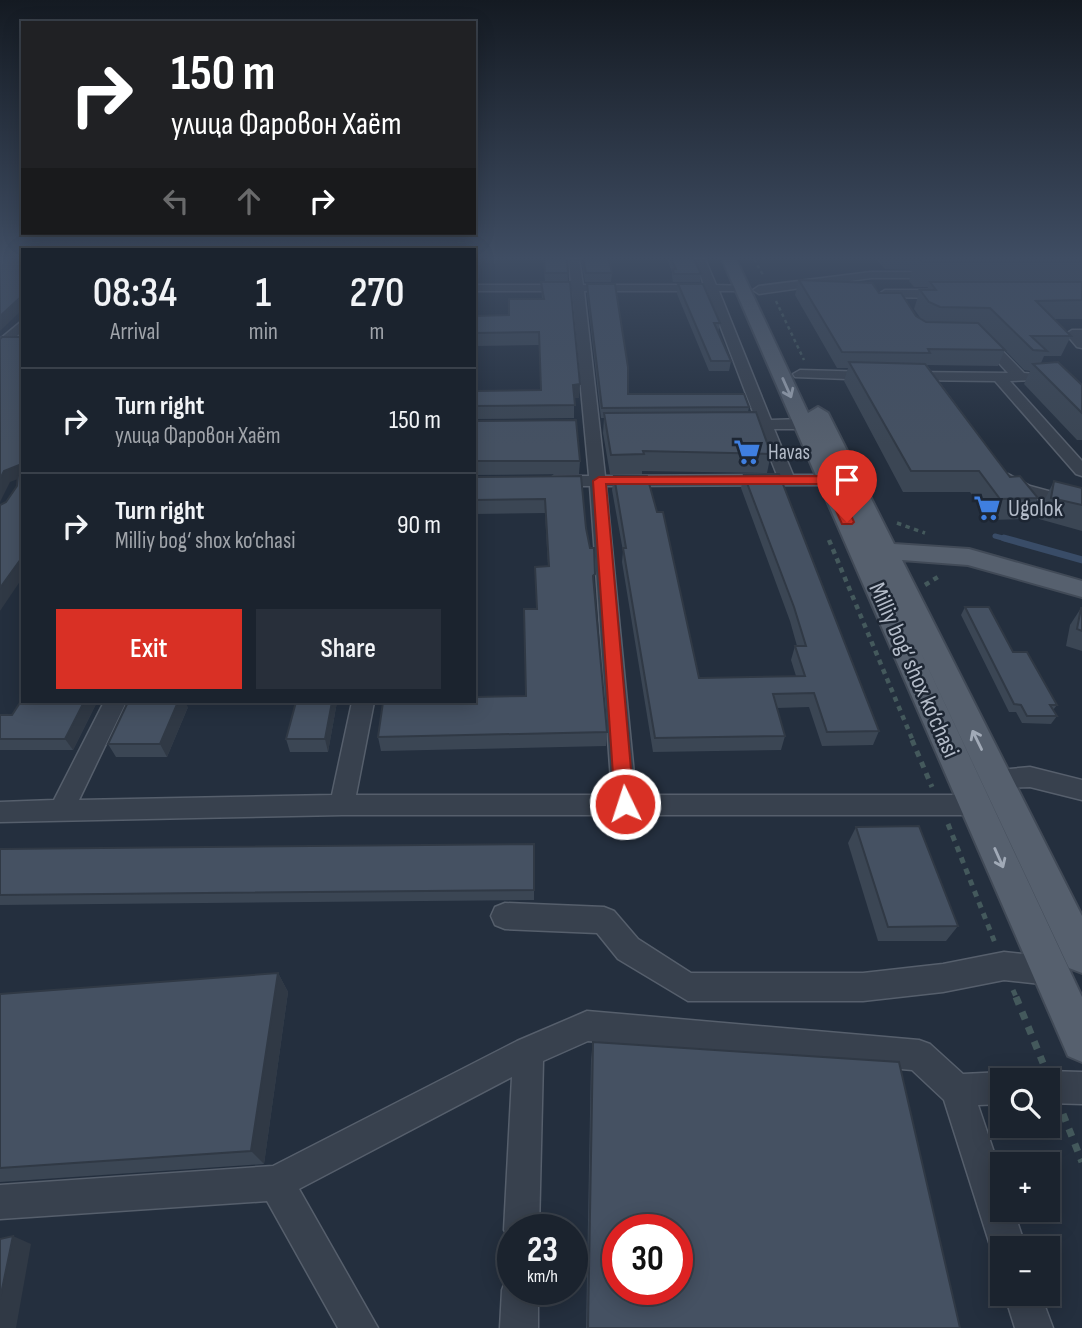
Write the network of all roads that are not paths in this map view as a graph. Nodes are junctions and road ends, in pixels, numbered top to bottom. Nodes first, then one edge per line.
1 (581, 321) edge
2 (725, 321) edge
3 (768, 321) edge
4 (775, 321) edge
5 (21, 326) edge
6 (976, 332) edge
7 (1082, 334) edge
8 (21, 343) edge
9 (1, 344) edge
10 (1082, 344) edge
11 (806, 374) junction
12 (931, 377) junction
13 (1043, 377) edge
14 (1000, 378) junction
15 (1021, 378) junction
16 (947, 398) edge
17 (765, 424) junction
18 (803, 424) junction
19 (712, 425) edge
20 (994, 461) edge
21 (1082, 471) edge
22 (828, 480) junction
23 (544, 481) edge
24 (599, 481) junction
25 (787, 481) junction
26 (1082, 505) edge
27 (880, 541) junction
28 (1082, 589) edge
29 (115, 703) edge
30 (363, 703) edge
31 (996, 778) junction
32 (1082, 790) edge
33 (625, 804) junction
34 (342, 805) junction
35 (975, 805) junction
36 (61, 811) junction
37 (0, 812) edge
38 (505, 916) dead end
39 (1082, 956) edge
40 (1050, 971) junction
41 (1082, 1042) edge
42 (527, 1052) junction
43 (990, 1089) edge
44 (957, 1090) junction
45 (275, 1183) junction
46 (0, 1202) edge
47 (522, 1214) edge
48 (1004, 1236) edge
49 (520, 1305) edge
50 (1026, 1306) edge
51 (359, 1328) edge
52 (519, 1328) edge
53 (1034, 1328) edge

1 - 24 street
2 - 17 street
3 -> 18 main road, Milliy bog‘ shox ko‘chasi
4 - 11 main road, Milliy bog‘ shox ko‘chasi
5 - 9 street
6 - 15 street
7 - 10 street
8 - 9 street
11 - 12 street
11 - 27 main road, Milliy bog‘ shox ko‘chasi
12 - 14 street
12 - 16 street
13 - 15 street
14 - 15 street
14 - 21 street
17 - 18 street
17 - 19 street
17 - 25 street
18 - 22 main road, Milliy bog‘ shox ko‘chasi
20 - 26 street
22 - 25 street
22 - 27 main road, Milliy bog‘ shox ko‘chasi
23 - 24 street
24 - 25 street
24 - 33 street
27 - 28 main road
31 -> 27 main road, Milliy bog‘ shox ko‘chasi
27 - 35 main road, Milliy bog‘ shox ko‘chasi
29 - 36 street
30 - 34 street
31 - 32 street
31 - 39 main road, Milliy bog‘ shox ko‘chasi
33 - 34 street
33 - 35 street
34 - 36 street
35 -> 40 main road, Milliy bog‘ shox ko‘chasi
36 - 37 street
38 - 40 street
40 - 41 main road, Milliy bog‘ shox ko‘chasi
42 - 44 street
42 - 45 street
42 - 47 street
43 - 44 street
44 - 48 street
45 - 46 street
45 - 51 street
49 - 52 street
50 - 53 street

